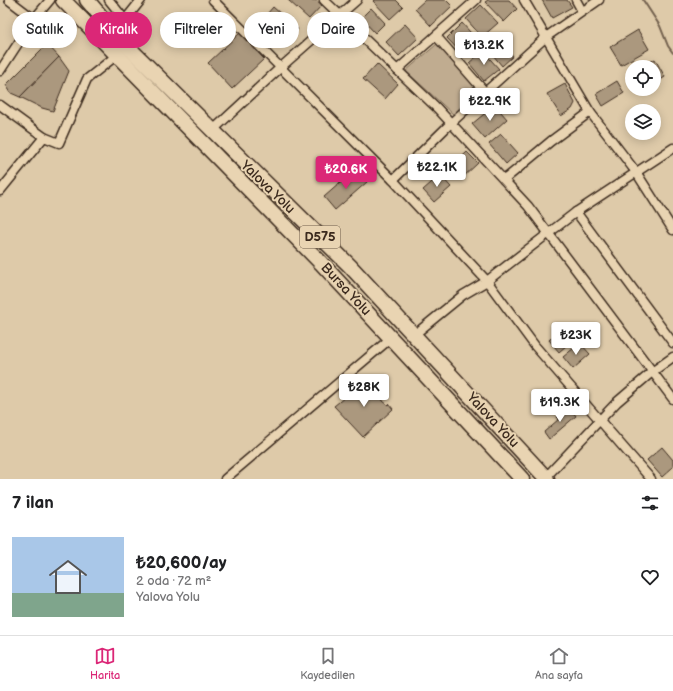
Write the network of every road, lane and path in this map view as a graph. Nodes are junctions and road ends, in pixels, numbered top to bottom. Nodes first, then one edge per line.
1 (9, 0) edge
2 (50, 0) edge
3 (63, 0) edge
4 (87, 0) edge
5 (109, 0) edge
6 (141, 0) edge
7 (213, 0) edge
8 (324, 0) edge
9 (357, 0) edge
10 (476, 0) edge
11 (524, 0) edge
12 (576, 0) edge
13 (599, 0) edge
14 (582, 11) junction
15 (25, 12) edge
16 (40, 12) edge
17 (336, 12) edge
18 (344, 12) edge
19 (436, 36) junction
20 (546, 38) junction
21 (369, 43) edge
22 (307, 45) edge
23 (15, 48) edge
24 (117, 55) junction
25 (280, 68) junction
26 (397, 70) junction
27 (0, 71) edge
28 (485, 92) junction
29 (0, 105) edge
30 (590, 112) junction
31 (451, 123) junction
32 (212, 131) junction
33 (44, 137) junction
34 (673, 148) edge
35 (636, 172) junction
36 (394, 180) junction
37 (504, 180) junction
38 (0, 191) edge
39 (576, 212) junction
40 (673, 230) edge
41 (548, 233) junction
42 (487, 281) junction
43 (414, 335) junction
44 (391, 338) junction
45 (673, 343) edge
46 (673, 357) edge
47 (652, 372) junction
48 (673, 399) edge
49 (600, 420) junction
50 (546, 478) edge
51 (225, 479) edge
52 (522, 479) edge
53 (651, 479) edge

1 - 15 street
2 - 16 street
3 - 24 highway, Bursa Yolu / D575
4 - 32 highway, Yalova Yolu / D575
5 - 6 street
7 - 25 street
8 - 17 street
9 - 18 street
10 - 19 street
11 - 20 street
12 - 14 street
13 - 14 street
14 - 20 street
19 - 26 street
19 - 28 street
20 - 28 street
20 - 30 street
21 - 26 street
22 - 25 street
23 - 27 street
24 - 33 street
24 - 44 highway, Bursa Yolu / D575
25 - 32 street
25 - 36 street
26 - 31 street
28 - 31 street
29 - 33 street
30 - 35 street
30 - 37 street
31 - 36 street
31 - 37 street
32 - 43 highway, Yalova Yolu / D575
33 - 38 street
34 - 35 street
35 - 39 street
35 - 40 street
36 - 42 street
37 - 41 street
39 - 41 street
39 - 45 street
41 - 42 street
41 - 47 street
42 - 43 street
42 - 49 street
43 - 50 highway, Yalova Yolu / D575
44 - 51 street
44 - 52 highway, Bursa Yolu / D575
46 - 47 street
47 - 48 street
47 - 49 street
49 - 50 street
49 - 53 street

